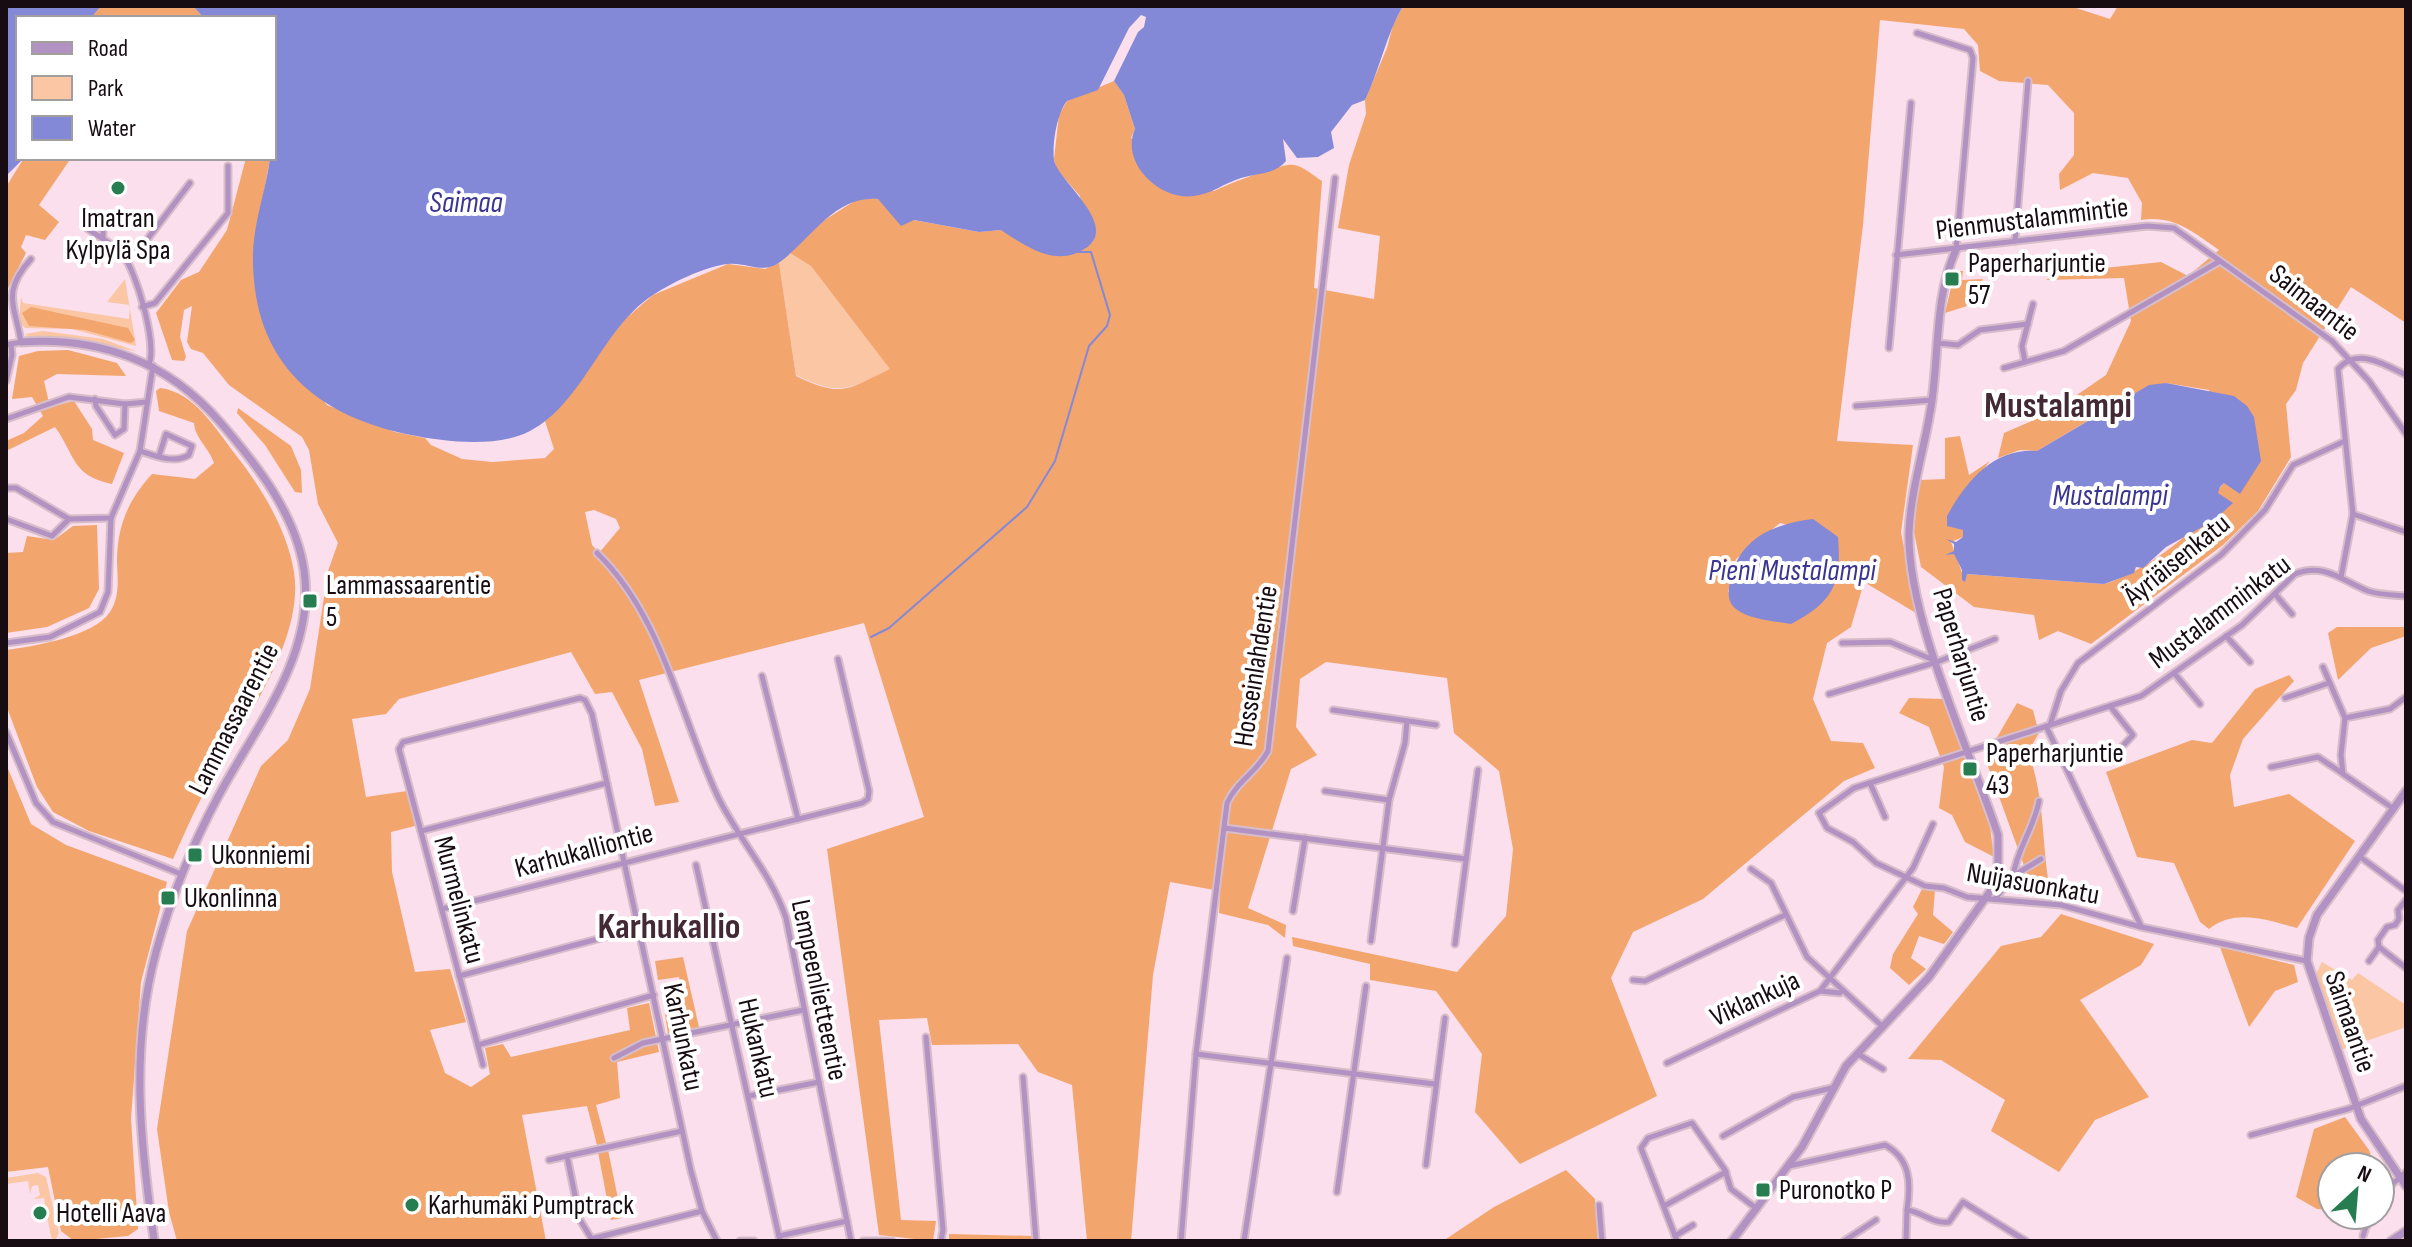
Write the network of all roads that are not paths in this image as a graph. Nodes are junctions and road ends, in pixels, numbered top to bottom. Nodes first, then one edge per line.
1 (1917, 33) dead end
2 (2028, 81) dead end
3 (1911, 103) dead end
4 (228, 166) dead end
5 (1335, 178) dead end
6 (190, 183) dead end
7 (2174, 228) joint
8 (103, 237) junction
9 (2015, 241) junction
10 (1956, 250) junction
11 (1896, 255) junction
12 (125, 258) junction
13 (31, 259) dead end
14 (2220, 261) junction
15 (2033, 304) dead end
16 (142, 307) junction
17 (2028, 324) junction
18 (21, 342) junction
19 (1936, 343) junction
20 (8, 344) edge
21 (1889, 348) dead end
22 (2350, 358) junction
23 (2025, 362) junction
24 (151, 365) junction
25 (2004, 368) dead end
26 (2406, 375) edge
27 (6, 381) edge
28 (95, 399) junction
29 (1932, 400) junction
30 (147, 402) junction
31 (125, 404) junction
32 (1856, 406) dead end
33 (6, 419) edge
34 (2406, 434) edge
35 (2345, 441) junction
36 (140, 451) junction
37 (159, 456) junction
38 (6, 488) edge
39 (2353, 514) junction
40 (111, 518) junction
41 (6, 519) edge
42 (69, 519) junction
43 (2406, 532) edge
44 (597, 553) dead end
45 (2341, 577) junction
46 (2275, 594) junction
47 (2406, 596) edge
48 (2292, 614) dead end
49 (2226, 636) junction
50 (1995, 639) dead end
51 (6, 643) edge
52 (1842, 643) dead end
53 (838, 659) dead end
54 (1937, 662) junction
55 (2250, 662) dead end
56 (2323, 667) dead end
57 (2174, 673) junction
58 (762, 676) dead end
59 (2329, 683) junction
60 (1829, 694) dead end
61 (2406, 697) edge
62 (2285, 698) dead end
63 (2200, 704) dead end
64 (2110, 706) junction
65 (1333, 710) dead end
66 (2345, 718) junction
67 (1407, 721) junction
68 (1436, 725) dead end
69 (2048, 725) junction
70 (6, 732) edge
71 (400, 745) joint
72 (2119, 750) dead end
73 (1968, 752) junction
74 (2271, 767) dead end
75 (1478, 770) dead end
76 (2343, 774) junction
77 (607, 783) junction
78 (1870, 783) junction
79 (1325, 791) dead end
80 (2406, 791) edge
81 (1389, 800) junction
82 (2039, 801) dead end
83 (2394, 809) junction
84 (1819, 817) joint
85 (1885, 817) dead end
86 (798, 819) junction
87 (1933, 824) dead end
88 (1224, 828) junction
89 (421, 831) junction
90 (737, 834) junction
91 (1305, 838) junction
92 (1384, 848) junction
93 (2359, 856) junction
94 (1466, 859) junction
95 (2041, 859) dead end
96 (625, 860) junction
97 (696, 865) dead end
98 (1751, 869) dead end
99 (181, 874) junction
100 (2013, 876) junction
101 (1903, 878) junction
102 (2406, 891) edge
103 (1990, 899) junction
104 (2406, 900) edge
105 (442, 909) junction
106 (1293, 911) dead end
107 (1785, 915) junction
108 (2141, 927) junction
109 (639, 928) junction
110 (1371, 941) dead end
111 (1455, 944) dead end
112 (2379, 947) junction
113 (1287, 958) dead end
114 (2307, 961) junction
115 (2369, 961) dead end
116 (2406, 968) edge
117 (459, 976) junction
118 (1829, 978) junction
119 (1633, 980) dead end
120 (1366, 986) dead end
121 (1820, 991) junction
122 (654, 995) junction
123 (1845, 995) junction
124 (803, 1010) junction
125 (1445, 1018) dead end
126 (732, 1026) junction
127 (1882, 1026) junction
128 (926, 1037) dead end
129 (664, 1040) junction
130 (478, 1045) junction
131 (1857, 1053) junction
132 (1196, 1054) junction
133 (614, 1058) dead end
134 (1271, 1063) junction
135 (1667, 1063) dead end
136 (483, 1065) dead end
137 (1883, 1069) dead end
138 (1353, 1074) junction
139 (1023, 1077) dead end
140 (819, 1082) junction
141 (1434, 1084) junction
142 (2406, 1086) edge
143 (1832, 1088) junction
144 (749, 1096) junction
145 (2356, 1105) junction
146 (682, 1131) junction
147 (2251, 1135) dead end
148 (1723, 1136) dead end
149 (567, 1156) junction
150 (549, 1160) dead end
151 (1426, 1165) dead end
152 (1789, 1166) junction
153 (1726, 1172) junction
154 (2403, 1174) edge
155 (2406, 1186) edge
156 (1337, 1192) dead end
157 (1599, 1205) dead end
158 (1664, 1206) junction
159 (1757, 1209) junction
160 (1907, 1210) junction
161 (702, 1211) junction
162 (1876, 1220) dead end
163 (847, 1221) junction
164 (1693, 1225) dead end
165 (2365, 1231) edge
166 (2406, 1231) edge
167 (2363, 1236) dead end
168 (780, 1238) edge
169 (1676, 1238) edge
170 (591, 1239) edge
171 (153, 1240) edge
172 (2022, 1240) edge
173 (717, 1241) edge
174 (740, 1241) edge
175 (754, 1241) edge
176 (851, 1241) edge
177 (863, 1241) edge
178 (892, 1241) edge
179 (941, 1241) edge
180 (1036, 1241) edge
181 (1181, 1241) edge
182 (1244, 1241) edge
183 (1602, 1241) edge
184 (1732, 1241) edge
185 (1844, 1241) edge
186 (1906, 1241) edge
187 (2391, 1241) edge

1 - 10 street, Paperharjuntie
2 - 9 street
3 - 11 street
4 - 16 street
5 - 88 street, Hosseinlahdentie
6 - 12 street
7 - 9 street, Pienmustalammintie
7 - 14 street, Saimaantie
8 - 8 street
8 - 12 street
9 - 10 street, Pienmustalammintie
10 - 11 street, Pienmustalammintie
10 - 19 street, Paperharjuntie
11 - 21 street
12 - 16 street
13 - 18 street
14 - 22 street, Saimaantie
14 - 23 street
15 - 17 street
16 - 24 street
17 - 19 street
17 - 23 street
18 - 20 street, Lammassaarentie
18 - 24 street, Lammassaarentie
19 - 29 street, Paperharjuntie
20 - 27 street
22 - 26 street
22 - 34 street, Saimaantie
22 - 35 street
23 - 25 street
24 - 30 street
24 - 99 street, Lammassaarentie
28 - 31 street
28 - 31 street
28 - 33 street
29 - 32 street
29 - 54 street, Paperharjuntie
30 - 31 street
30 - 36 street
35 - 39 street
35 - 69 street, Äyriäisenkatu
36 - 37 street
36 - 40 street
37 - 37 street
38 - 42 street
39 - 43 street
39 - 45 street
40 - 42 street
40 - 51 street
41 - 42 street
44 - 90 street, Lempeenlietteentie
45 - 46 street, Mustalamminkatu
45 - 47 street, Mustalamminkatu
46 - 48 street
46 - 49 street, Mustalamminkatu
49 - 55 street
49 - 57 street, Mustalamminkatu
50 - 54 street
52 - 54 street
53 - 86 street, Karhukalliontie
54 - 60 street
54 - 73 street, Paperharjuntie
56 - 59 street
57 - 63 street
57 - 64 street, Mustalamminkatu
58 - 86 street
59 - 62 street
59 - 66 street
61 - 66 street
64 - 69 street, Mustalamminkatu
64 - 72 street
65 - 67 street
66 - 76 street
67 - 68 street
67 - 81 street
69 - 73 street, Mustalamminkatu
69 - 108 street
70 - 99 street
71 - 77 street, Karhunkatu
71 - 89 street, Murmelinkatu
73 - 78 street, Mustalamminkatu
73 - 103 street, Paperharjuntie
74 - 76 street
75 - 94 street
76 - 83 street
77 - 89 street
77 - 96 street, Karhunkatu
78 - 84 street, Mustalamminkatu
78 - 85 street
79 - 81 street
80 - 83 street, Saimaantie
81 - 92 street
82 - 100 street
83 - 93 street, Saimaantie
84 - 101 street, Nuijasuonkatu
86 - 90 street, Karhukalliontie
87 - 101 street, Viklankuja
88 - 91 street
88 - 132 street, Hosseinlahdentie
89 - 105 street, Murmelinkatu
90 - 96 street, Karhukalliontie
90 - 124 street, Lempeenlietteentie
91 - 92 street
91 - 106 street
92 - 94 street
92 - 110 street
93 - 102 street
93 - 114 street, Saimaantie
94 - 111 street
95 - 100 street
96 - 105 street, Karhukalliontie
96 - 109 street, Karhunkatu
97 - 126 street, Hukankatu
98 - 107 street
99 - 171 street, Lammassaarentie
100 - 103 street
101 - 103 street, Nuijasuonkatu
101 - 118 street, Viklankuja
103 - 108 street, Nuijasuonkatu
103 - 127 street, Paperharjuntie
104 - 112 street
105 - 117 street, Murmelinkatu
107 - 118 street
107 - 119 street
108 - 114 street, Nuijasuonkatu
109 - 117 street
109 - 122 street, Karhunkatu
112 - 115 street
112 - 116 street
113 - 134 street
114 - 145 street, Saimaantie
117 - 130 street, Murmelinkatu
118 - 121 street, Viklankuja
118 - 123 street
120 - 138 street
121 - 123 street
121 - 135 street, Viklankuja
122 - 129 street, Karhunkatu
122 - 130 street
123 - 127 street
124 - 126 street
124 - 140 street, Lempeenlietteentie
125 - 141 street
126 - 129 street
126 - 144 street, Hukankatu
127 - 131 street, Paperharjuntie
128 - 179 street
129 - 133 street
129 - 146 street, Karhunkatu
130 - 136 street, Murmelinkatu
131 - 137 street
131 - 143 street, Paperharjuntie
132 - 134 street
132 - 181 street, Hosseinlahdentie
134 - 138 street
134 - 182 street
138 - 141 street
138 - 156 street
139 - 180 street
140 - 144 street
140 - 163 street, Lempeenlietteentie
141 - 151 street
142 - 145 street
143 - 148 street
143 - 152 street, Paperharjuntie
144 - 168 street, Hukankatu
145 - 147 street
145 - 154 street, Saimaantie
146 - 149 street
146 - 161 street, Karhunkatu
149 - 150 street
149 - 170 street
152 - 159 street, Paperharjuntie
152 - 160 street
153 - 158 street
153 - 158 street
153 - 159 street
154 - 155 street, Saimaantie
157 - 183 street
158 - 169 street
159 - 184 street, Paperharjuntie
160 - 172 street
160 - 186 street
161 - 170 street
161 - 173 street, Karhunkatu
162 - 185 street
163 - 168 street
163 - 176 street, Lempeenlietteentie
164 - 169 street
165 - 167 street
166 - 187 street
174 - 175 street
177 - 178 street

